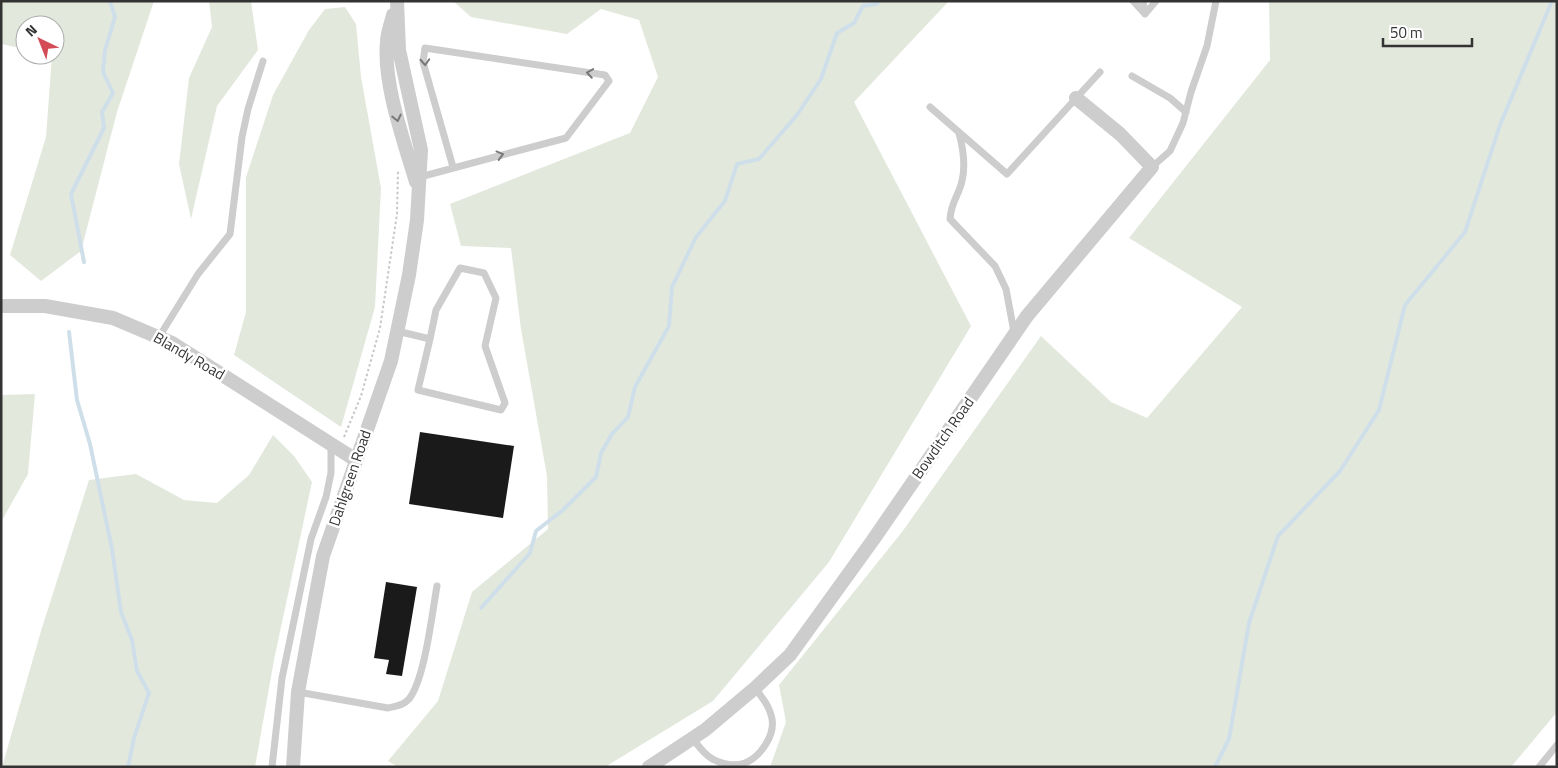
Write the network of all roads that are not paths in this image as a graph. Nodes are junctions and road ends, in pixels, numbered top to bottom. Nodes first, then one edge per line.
1 (396, 1) edge
2 (1133, 1) edge
3 (1143, 1) edge
4 (1156, 1) edge
5 (1216, 1) edge
6 (1145, 14) junction
7 (263, 61) dead end
8 (1100, 72) dead end
9 (1132, 76) dead end
10 (1076, 98) junction
11 (930, 107) dead end
12 (1186, 112) junction
13 (959, 132) junction
14 (453, 168) junction
15 (1152, 168) junction
16 (420, 178) junction
17 (420, 192) junction
18 (1, 306) edge
19 (398, 331) junction
20 (1014, 335) junction
21 (159, 337) junction
22 (430, 339) junction
23 (334, 448) junction
24 (356, 460) junction
25 (437, 586) dead end
26 (756, 688) junction
27 (298, 692) junction
28 (692, 738) junction
29 (1557, 745) edge
30 (272, 767) edge
31 (293, 767) edge
32 (648, 767) edge
33 (1539, 767) edge

1 - 16 street, Dahlgreen Road
1 -> 17 street, Dahlgreen Road
2 - 6 lane
3 - 6 lane
4 - 6 lane
5 - 12 lane
7 - 21 lane
8 - 10 lane
9 - 12 lane
10 - 13 lane
10 - 15 street
11 - 13 lane
12 - 15 lane
13 - 20 lane
14 -> 14 lane
14 - 16 lane
15 - 20 street, Bowditch Road
16 - 17 street, Dahlgreen Road
17 - 19 street, Dahlgreen Road
18 - 21 street, Blandy Road
19 - 22 lane
19 - 24 street, Dahlgreen Road
20 - 26 street, Bowditch Road
21 - 23 street, Blandy Road
22 - 22 lane
23 - 24 street, Blandy Road
23 - 30 lane
24 - 27 street, Dahlgreen Road
25 - 27 lane
26 - 28 street, Bowditch Road
26 - 28 lane
27 - 31 street, Dahlgreen Road
28 - 32 street, Bowditch Road
29 - 33 lane

